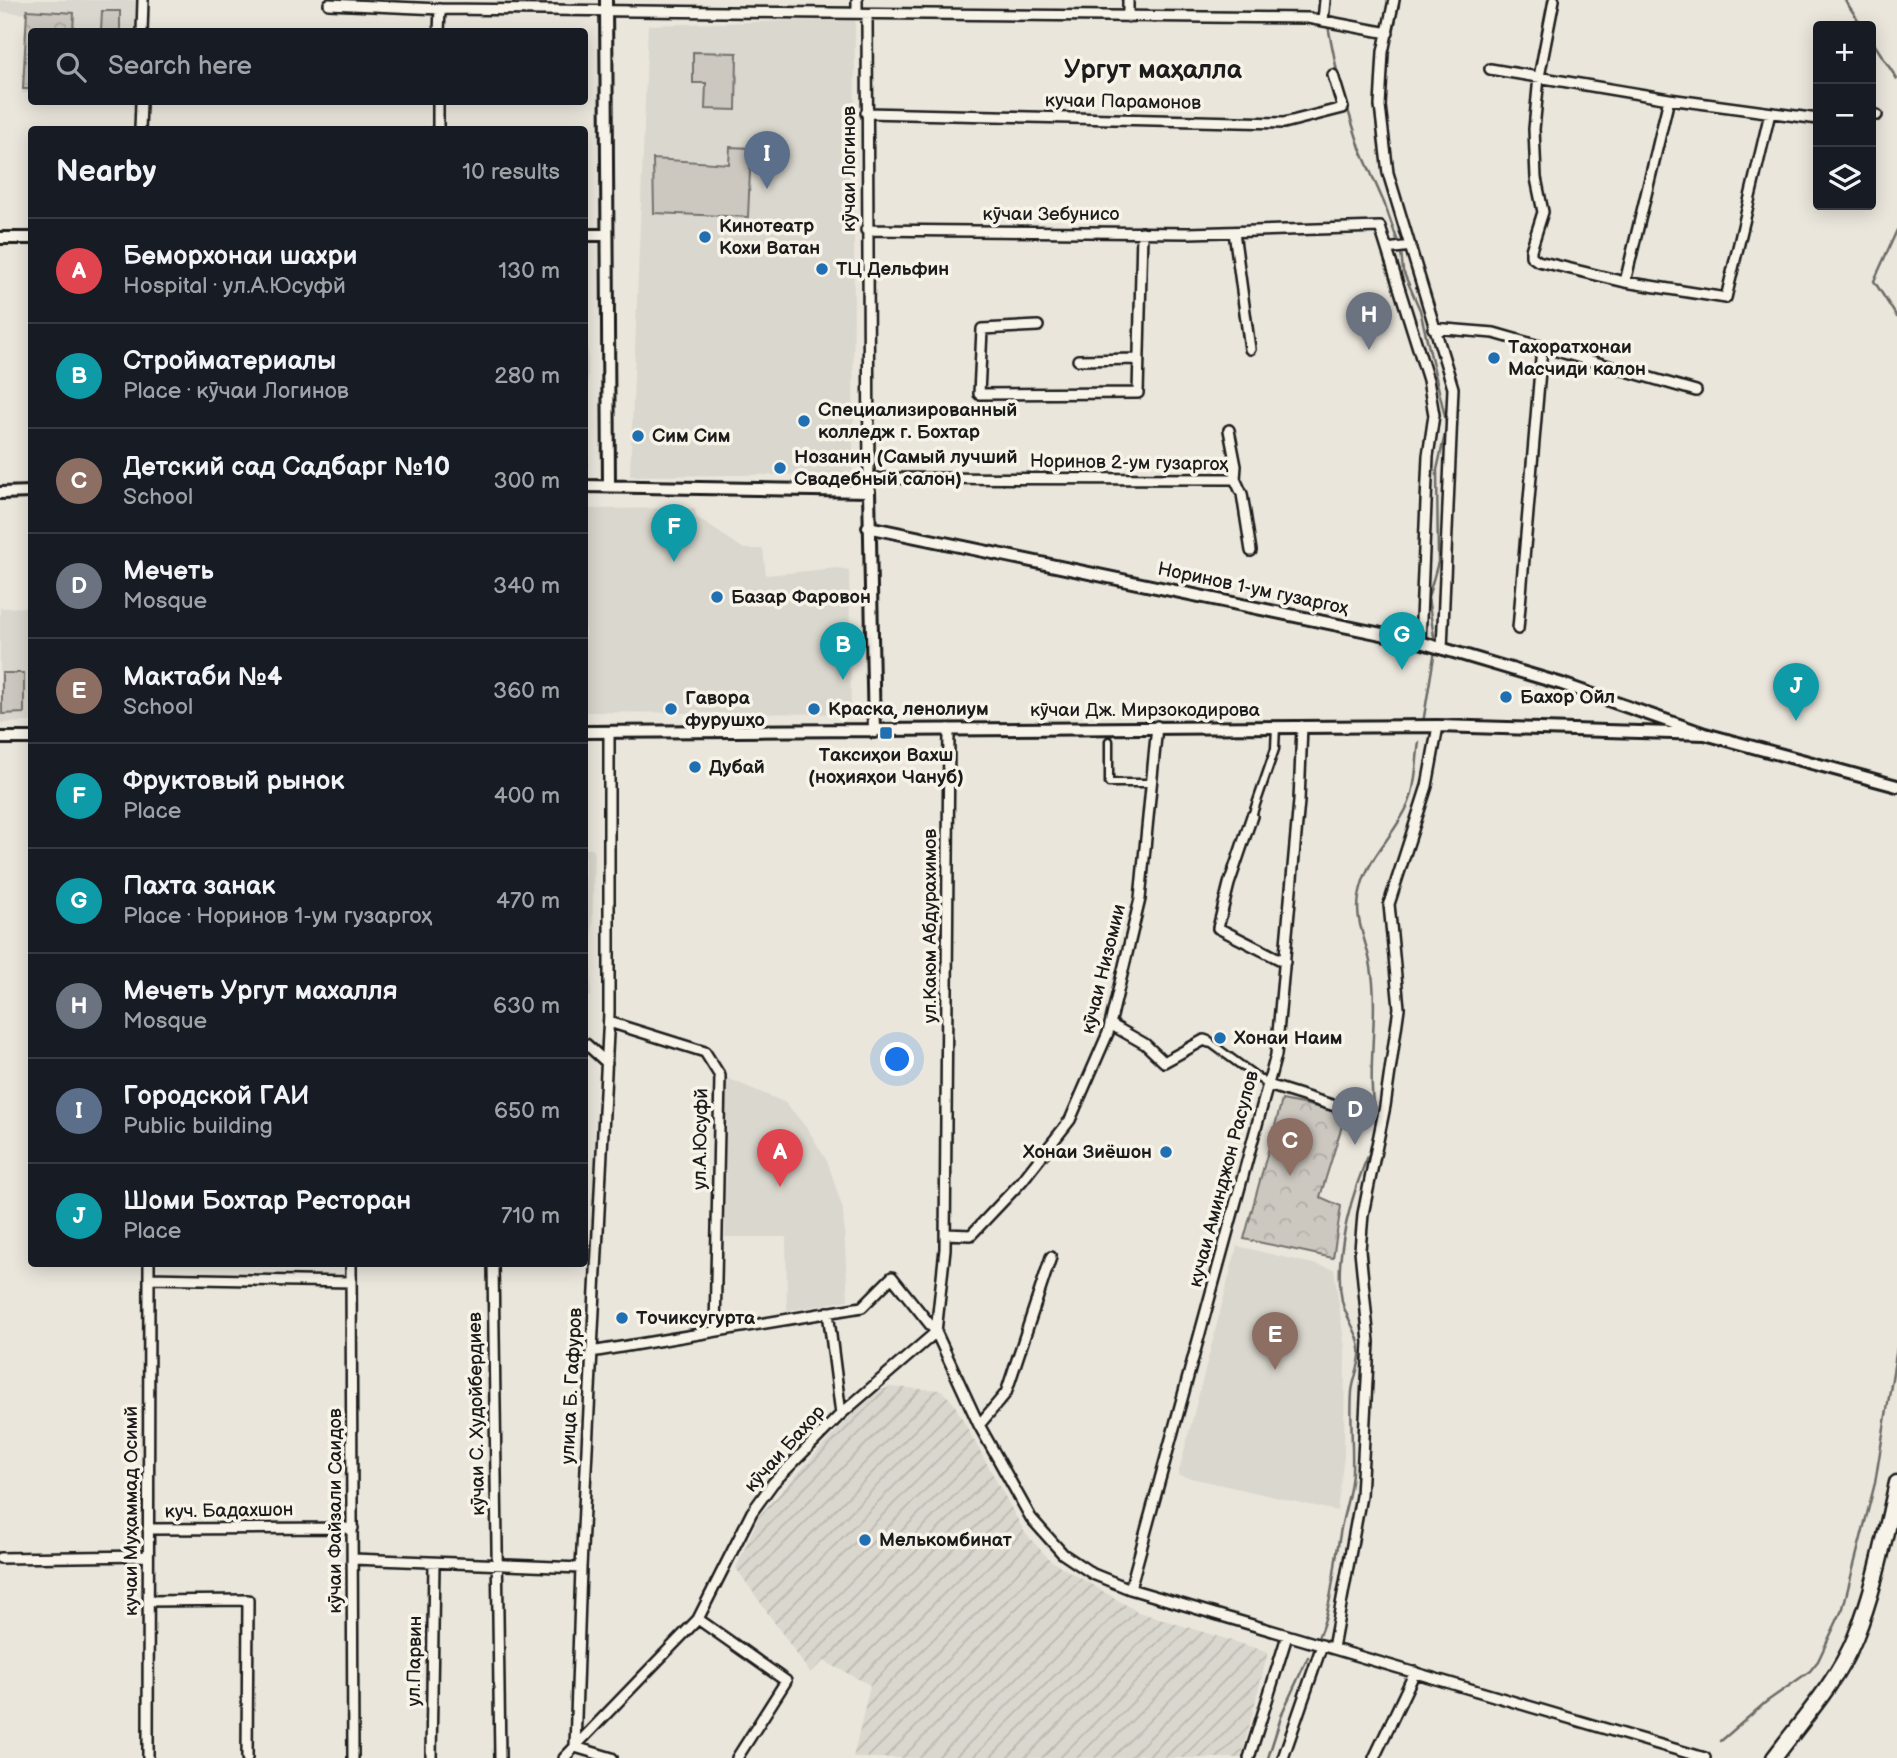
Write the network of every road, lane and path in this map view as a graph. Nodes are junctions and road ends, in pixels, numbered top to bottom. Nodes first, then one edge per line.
1 (143, 0) edge
2 (857, 0) edge
3 (1128, 0) edge
4 (1325, 0) edge
5 (1394, 0) edge
6 (1554, 0) edge
7 (329, 4) dead end
8 (606, 6) edge
9 (440, 9) junction
10 (857, 12) junction
11 (867, 15) junction
12 (1128, 17) junction
13 (1323, 21) junction
14 (142, 28) edge
15 (439, 28) edge
16 (1388, 33) junction
17 (1490, 69) dead end
18 (1333, 75) dead end
19 (1539, 77) junction
20 (1669, 99) junction
21 (141, 105) edge
22 (438, 105) edge
23 (866, 113) junction
24 (1770, 113) junction
25 (1813, 118) edge
26 (140, 126) edge
27 (438, 126) edge
28 (866, 230) junction
29 (1142, 232) junction
30 (1234, 232) junction
31 (588, 235) edge
32 (606, 235) junction
33 (0, 238) edge
34 (28, 238) edge
35 (1411, 246) junction
36 (1387, 248) junction
37 (1625, 282) junction
38 (1038, 326) dead end
39 (1433, 328) junction
40 (1542, 347) junction
41 (1250, 349) dead end
42 (1139, 359) junction
43 (1078, 360) dead end
44 (1696, 391) dead end
45 (1229, 430) dead end
46 (867, 478) junction
47 (1235, 479) junction
48 (609, 485) junction
49 (588, 486) edge
50 (869, 491) junction
51 (28, 492) edge
52 (0, 493) edge
53 (868, 527) junction
54 (1251, 551) dead end
55 (1518, 629) dead end
56 (1432, 646) junction
57 (1157, 726) junction
58 (1276, 726) junction
59 (1302, 726) junction
60 (1438, 726) junction
61 (949, 729) junction
62 (588, 732) edge
63 (610, 732) junction
64 (874, 732) junction
65 (1705, 734) junction
66 (0, 738) edge
67 (28, 738) edge
68 (1109, 741) dead end
69 (1151, 783) junction
70 (1897, 786) edge
71 (1252, 817) joint
72 (1285, 962) junction
73 (608, 1022) junction
74 (1110, 1024) junction
75 (1209, 1042) joint
76 (588, 1044) edge
77 (607, 1044) junction
78 (588, 1047) edge
79 (607, 1063) junction
80 (1268, 1085) junction
81 (1369, 1108) dead end
82 (945, 1234) junction
83 (1051, 1257) dead end
84 (149, 1267) edge
85 (351, 1267) edge
86 (493, 1267) edge
87 (149, 1278) junction
88 (351, 1282) junction
89 (828, 1312) junction
90 (715, 1331) junction
91 (936, 1332) junction
92 (591, 1352) junction
93 (841, 1414) junction
94 (979, 1425) junction
95 (1897, 1483) edge
96 (353, 1528) junction
97 (148, 1530) junction
98 (148, 1556) junction
99 (0, 1558) edge
100 (353, 1559) junction
101 (434, 1564) junction
102 (496, 1564) junction
103 (581, 1568) junction
104 (1130, 1590) junction
105 (148, 1601) junction
106 (698, 1619) junction
107 (1287, 1636) junction
108 (1322, 1645) junction
109 (1332, 1648) junction
110 (1415, 1672) junction
111 (575, 1747) junction
112 (148, 1758) edge
113 (247, 1758) edge
114 (353, 1758) edge
115 (431, 1758) edge
116 (500, 1758) edge
117 (564, 1758) edge
118 (612, 1758) edge
119 (737, 1758) edge
120 (1249, 1758) edge
121 (1283, 1758) edge
122 (1374, 1758) edge
123 (1705, 1758) edge
124 (1774, 1758) edge

1 - 14 street
2 - 10 street
3 - 12 street
4 - 13 street
5 - 16 street
6 - 19 street
7 - 9 street
8 - 9 street
8 - 10 street
8 - 32 street
9 - 15 street
10 - 11 street
11 - 12 street
11 - 23 street, кӯчаи Логинов
12 - 13 street
13 - 16 street
16 - 35 street
17 - 19 street
18 - 23 street, кучаи Парамонов
19 - 20 street
19 - 37 street
20 - 24 street
20 - 37 street
21 - 26 street
22 - 27 street
23 - 28 street, кӯчаи Логинов
24 - 25 street
24 - 37 street
28 - 29 street, кӯчаи Зебунисо
28 - 46 street, кӯчаи Логинов
29 - 30 street, кӯчаи Зебунисо
29 - 42 street
30 - 36 street, кӯчаи Зебунисо
30 - 41 street
31 - 32 street
32 - 48 street
33 - 34 street
35 - 36 street
35 - 39 street
36 - 56 street
38 - 42 street
39 - 40 street
39 - 56 street
40 - 44 street
40 - 55 street
42 - 43 street
45 - 47 street
46 - 47 street, Норинов 2-ум гузаргоҳ
46 - 50 street, кӯчаи Логинов
47 - 54 street, Норинов 2-ум гузаргоҳ
48 - 49 street
48 - 50 street
50 - 53 street
51 - 52 street
53 - 56 street, Норинов 1-ум гузаргоҳ
53 - 64 street
56 - 65 street, Норинов 1-ум гузаргоҳ
57 - 58 street, кӯчаи Дж. Мирзокодирова
57 - 61 street, кӯчаи Дж. Мирзокодирова
57 - 69 street, кӯчаи Низомии
58 - 59 street, кӯчаи Дж. Мирзокодирова
58 - 71 street
59 - 60 street, кӯчаи Дж. Мирзокодирова
59 - 72 street, кучаи Аминджон Расулов
60 - 65 street, кӯчаи Дж. Мирзокодирова
60 - 109 street
61 - 64 street, кӯчаи Дж. Мирзокодирова
61 - 82 street, ул.Каюм Абдурахимов
62 - 63 street, кӯчаи Дж. Мирзокодирова
63 - 64 street, кӯчаи Дж. Мирзокодирова
63 - 73 street, улица Б. Гафуров
65 - 70 street
66 - 67 street
68 - 69 street
69 - 74 street, кӯчаи Низомии
71 - 72 street
72 - 80 street, кучаи Аминджон Расулов
73 - 77 street, улица Б. Гафуров
73 - 90 street, ул.А.Юсуфй
74 - 75 street
74 - 82 street, кӯчаи Низомии
75 - 80 street
76 - 77 street
77 - 79 street, улица Б. Гафуров
78 - 79 street
79 - 92 street, улица Б. Гафуров
80 - 81 street
80 - 104 street, кучаи Аминджон Расулов
82 - 91 street, ул.Каюм Абдурахимов
83 - 94 street
84 - 87 street, кучаи Муҳаммад Осимй
85 - 88 street, кӯчаи Файзали Саидов
86 - 102 street, кӯчаи С. Худойбердиев
87 - 88 street
87 - 97 street, кучаи Муҳаммад Осимй
88 - 96 street, кӯчаи Файзали Саидов
89 - 90 street
89 - 91 street
89 - 93 street
90 - 92 street
91 - 93 street, кӯчаи Баҳор
91 - 94 street
92 - 103 street, улица Б. Гафуров
93 - 106 street, кӯчаи Баҳор
94 - 104 street
95 - 124 main road
96 - 97 street, куч. Бадахшон
96 - 100 street, кӯчаи Файзали Саидов
97 - 98 street, кучаи Муҳаммад Осимй
98 - 99 street
98 - 105 street, кучаи Муҳаммад Осимй
100 - 101 street
100 - 114 street, кӯчаи Файзали Саидов
101 - 102 street
101 - 115 street, ул.Парвин
102 - 103 street
102 - 116 street, кӯчаи С. Худойбердиев
103 - 111 street, улица Б. Гафуров
104 - 107 street
105 - 112 street, кучаи Муҳаммад Осимй
105 - 113 street
106 - 111 street, кӯчаи Баҳор
106 - 119 street
107 - 108 street
107 - 120 street
108 - 109 street
108 - 121 street
109 - 110 street
110 - 122 street
110 - 123 street
111 - 117 street, кӯчаи Баҳор
111 - 118 street

